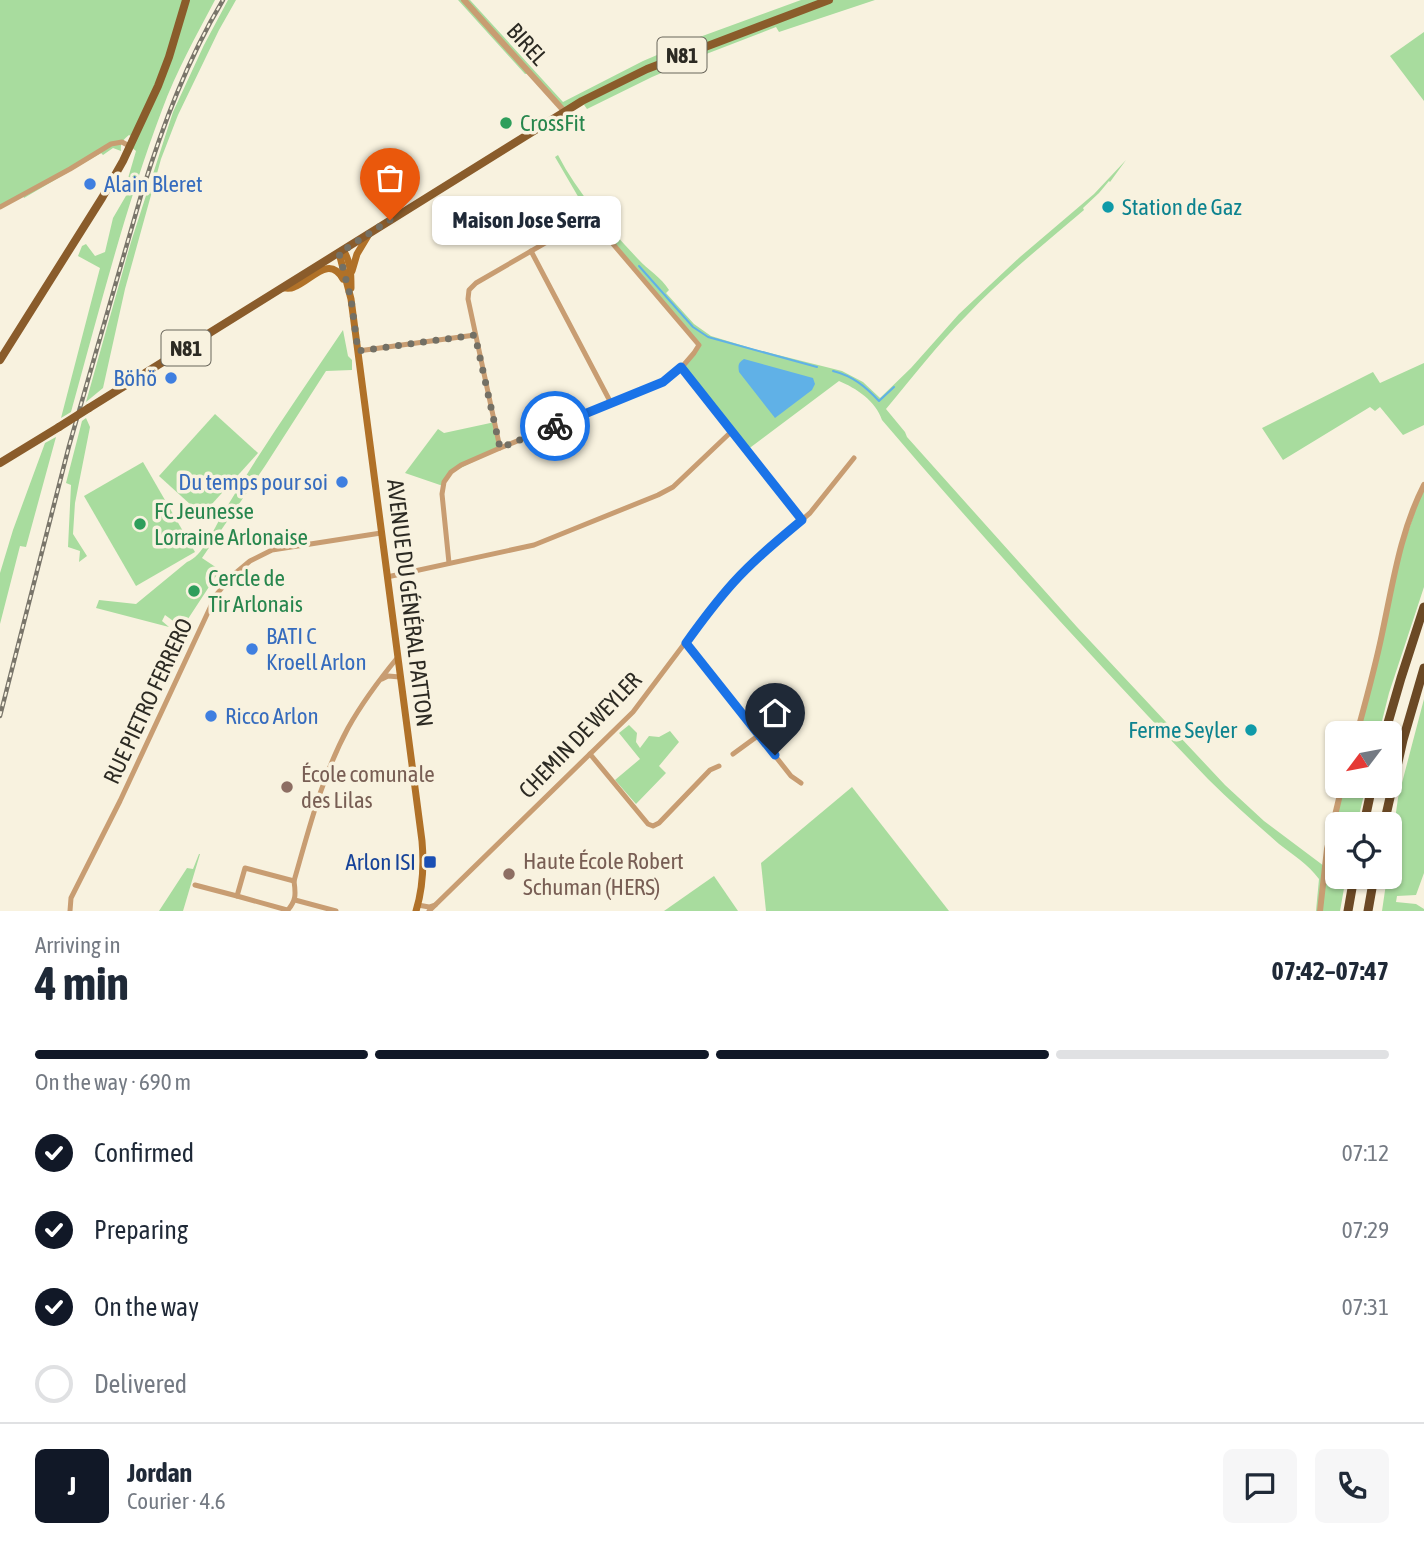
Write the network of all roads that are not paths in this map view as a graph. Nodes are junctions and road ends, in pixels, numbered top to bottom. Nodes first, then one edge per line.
1 (186, 0) edge
2 (464, 0) edge
3 (829, 0) edge
4 (565, 112) junction
5 (131, 147) junction
6 (0, 207) edge
7 (369, 234) junction
8 (341, 251) junction
9 (531, 251) junction
10 (351, 271) junction
11 (283, 288) junction
12 (351, 299) junction
13 (475, 335) junction
14 (358, 351) junction
15 (0, 360) edge
16 (681, 367) junction
17 (611, 403) junction
18 (732, 431) junction
19 (500, 448) junction
20 (854, 458) dead end
21 (0, 463) edge
22 (1424, 485) edge
23 (802, 520) junction
24 (381, 533) junction
25 (449, 563) junction
26 (387, 577) junction
27 (1424, 607) edge
28 (686, 643) junction
29 (398, 657) junction
30 (1424, 668) edge
31 (400, 677) junction
32 (380, 680) junction
33 (782, 706) dead end
34 (1360, 721) edge
35 (1388, 721) edge
36 (754, 728) junction
37 (759, 735) junction
38 (590, 754) junction
39 (733, 754) dead end
40 (719, 766) dead end
41 (801, 783) dead end
42 (1339, 798) edge
43 (1387, 812) edge
44 (294, 881) junction
45 (195, 885) dead end
46 (1352, 889) edge
47 (1372, 889) edge
48 (237, 896) junction
49 (295, 900) junction
50 (435, 905) junction
51 (417, 908) edge
52 (287, 910) edge
53 (70, 911) edge
54 (336, 911) edge
55 (429, 911) edge
56 (1320, 911) edge
57 (1348, 911) edge
58 (1368, 911) edge

1 - 5 main road
2 - 4 street, BIREL
3 - 4 main road, N81
4 - 7 main road, N81
5 - 6 street
5 - 15 main road
7 - 8 main road, N81
7 - 10 main road
8 - 10 main road
8 - 11 main road, N81
8 - 12 main road
9 - 13 street
9 - 16 street
9 - 17 street
10 - 12 main road
11 - 12 main road, N81
11 - 21 main road, N81, bridge
12 - 14 main road, AVENUE DU GÉNÉRAL PATTON
13 - 14 street
13 - 19 street
14 - 24 main road, AVENUE DU GÉNÉRAL PATTON
16 - 17 street
16 - 18 street
17 - 19 street
18 - 23 street
18 - 25 street
19 - 25 street
20 - 23 street, CHEMIN DE WEYLER
22 - 34 street
23 - 28 street, CHEMIN DE WEYLER
24 - 26 main road, AVENUE DU GÉNÉRAL PATTON
24 - 53 street, RUE PIETRO FERRERO
25 - 26 street
26 - 29 main road, AVENUE DU GÉNÉRAL PATTON
27 - 35 highway
28 - 36 street
28 - 38 street, CHEMIN DE WEYLER
29 - 31 main road, AVENUE DU GÉNÉRAL PATTON
29 - 32 street
30 - 43 highway
31 - 32 street
31 - 51 main road, AVENUE DU GÉNÉRAL PATTON
32 - 44 street
33 - 36 street
36 - 37 street
37 - 39 street
37 - 41 street
38 - 40 street
38 - 50 street, CHEMIN DE WEYLER
42 - 56 street
44 - 48 street
44 - 49 street
45 - 48 street
46 - 57 highway
47 - 58 highway
48 - 52 street
49 - 52 street
49 - 54 street
50 - 51 street
50 - 55 street, CHEMIN DE WEYLER

